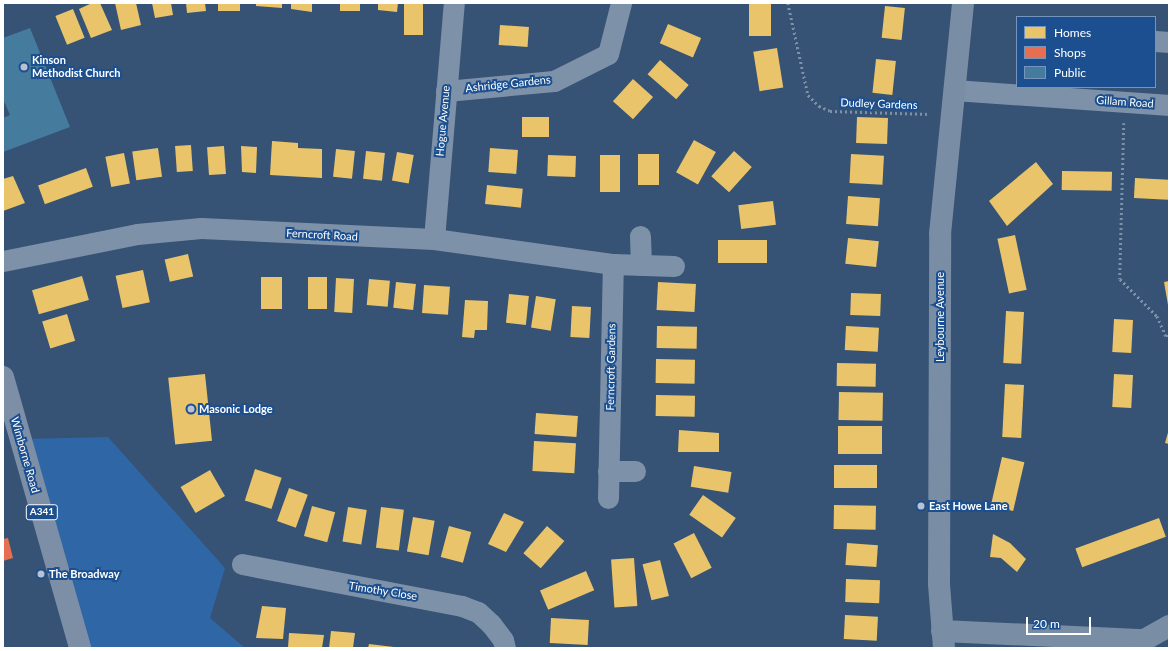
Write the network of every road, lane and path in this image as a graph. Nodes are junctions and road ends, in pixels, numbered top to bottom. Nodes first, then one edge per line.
1 (454, 3) edge
2 (620, 3) edge
3 (788, 3) edge
4 (963, 3) edge
5 (1156, 41) edge
6 (1169, 42) edge
7 (954, 90) junction
8 (446, 91) junction
9 (1083, 93) edge
10 (1123, 102) junction
11 (1169, 105) edge
12 (952, 115) junction
13 (640, 236) dead end
14 (434, 239) junction
15 (3, 261) edge
16 (613, 264) junction
17 (642, 265) junction
18 (674, 266) dead end
19 (1169, 336) edge
20 (3, 377) edge
21 (608, 471) junction
22 (635, 471) dead end
23 (608, 498) dead end
24 (242, 564) dead end
25 (1169, 626) edge
26 (943, 640) edge
27 (80, 648) edge
28 (505, 648) edge

1 - 8 street, Hogue Avenue
2 - 8 street, Ashridge Gardens
3 - 12 path, Dudley Gardens
4 - 7 street, Leybourne Avenue
5 - 6 street
7 - 9 street, Gillam Road
7 - 12 street, Leybourne Avenue
8 - 14 street, Hogue Avenue
9 - 10 street, Gillam Road
10 - 11 street, Gillam Road
10 - 19 path
12 - 26 street, Leybourne Avenue
13 - 17 street
14 - 15 street, Ferncroft Road
14 - 16 street, Ferncroft Road
16 - 17 street, Ferncroft Road
16 - 21 street, Ferncroft Gardens
17 - 18 street, Ferncroft Road
20 - 27 main road, Wimborne Road / A341
21 - 22 street
21 - 23 street, Ferncroft Gardens
24 - 28 street, Timothy Close
25 - 26 street

